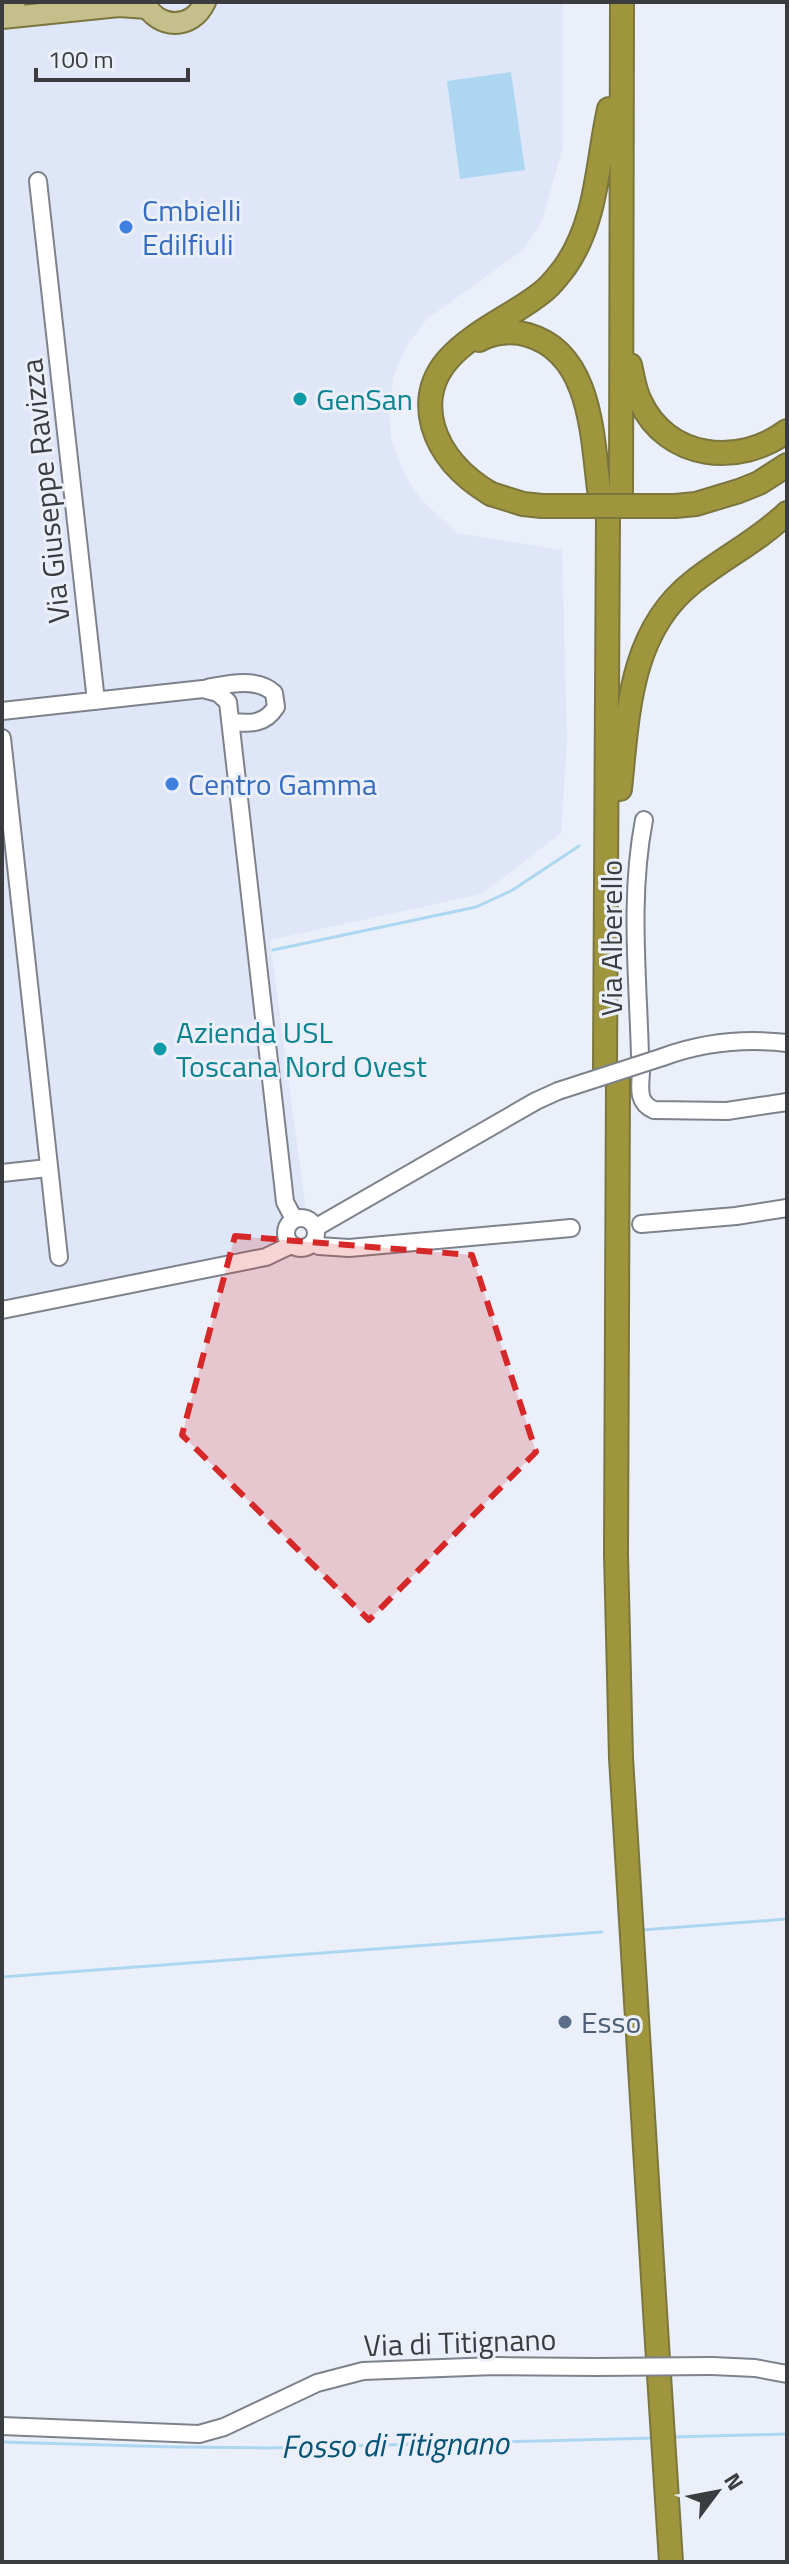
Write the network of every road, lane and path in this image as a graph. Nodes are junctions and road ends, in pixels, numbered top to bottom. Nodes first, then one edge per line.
1 (15, 2) edge
2 (206, 2) edge
3 (609, 2) edge
4 (622, 2) edge
5 (2, 3) edge
6 (146, 5) edge
7 (2, 18) edge
8 (614, 96) junction
9 (38, 181) dead end
10 (622, 305) junction
11 (457, 351) junction
12 (787, 431) edge
13 (787, 465) edge
14 (610, 505) junction
15 (787, 513) edge
16 (254, 683) junction
17 (203, 689) junction
18 (96, 701) junction
19 (2, 711) edge
20 (232, 716) junction
21 (2, 738) edge
22 (620, 789) junction
23 (644, 820) dead end
24 (787, 1043) edge
25 (612, 1074) junction
26 (787, 1102) edge
27 (48, 1168) junction
28 (2, 1173) edge
29 (787, 1208) edge
30 (335, 1218) junction
31 (294, 1219) junction
32 (641, 1224) dead end
33 (571, 1228) dead end
34 (314, 1235) junction
35 (291, 1245) junction
36 (349, 1248) junction
37 (59, 1257) dead end
38 (2, 1310) edge
39 (787, 2374) edge
40 (2, 2426) edge
41 (656, 2437) junction
42 (657, 2562) edge
43 (671, 2562) edge

1 - 5 main road
2 - 6 main road
3 - 8 highway
4 - 8 highway
6 - 7 main road
8 - 10 highway
8 - 11 highway
8 - 14 highway
9 - 18 street, Via Giuseppe Ravizza
10 - 12 highway
10 - 14 highway
11 - 13 highway, bridge
11 - 14 highway
14 - 22 highway
14 - 25 highway
15 - 22 highway
16 - 17 street
16 - 20 street
16 - 20 street
17 - 18 street
17 - 20 street
18 - 19 street
20 - 31 street
21 - 27 street
22 - 25 highway
23 - 26 street, Via Alberello
24 - 30 street, bridge
25 - 41 highway
27 - 28 street
27 - 37 street
29 - 32 street
30 - 34 street
30 - 36 street
31 - 34 street
31 - 35 street
33 - 36 street
34 - 35 street
34 - 36 street
35 - 38 street
39 - 40 street, Via di Titignano, bridge
41 - 42 highway
41 - 43 highway

